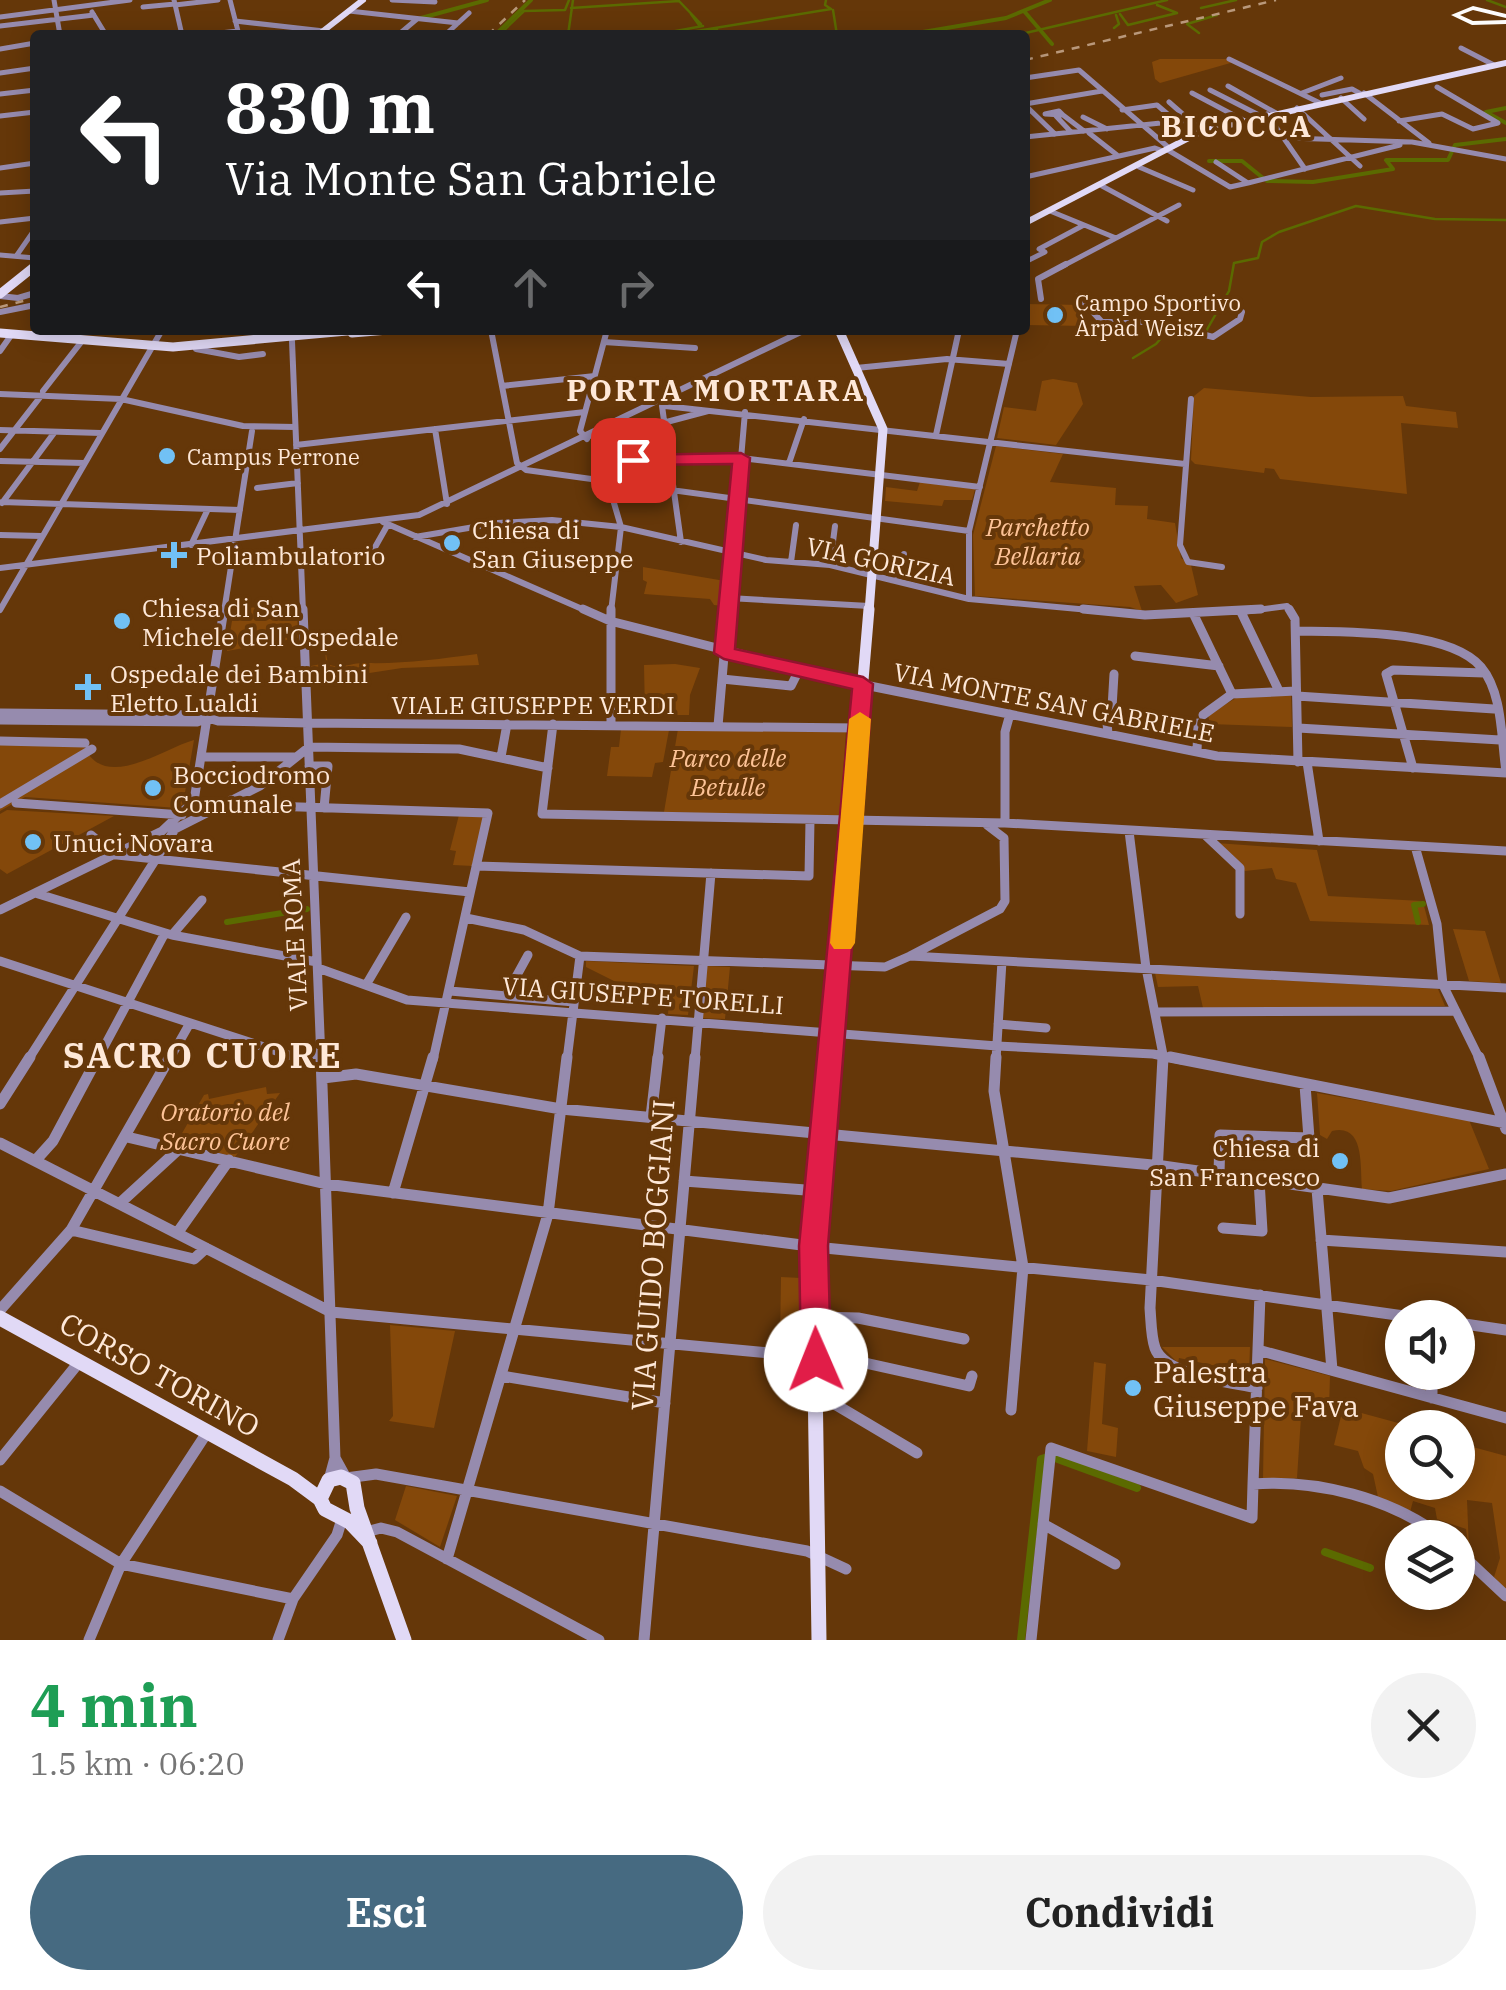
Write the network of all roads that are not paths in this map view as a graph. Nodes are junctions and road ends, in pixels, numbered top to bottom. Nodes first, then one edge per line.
1 (54, 0) edge
2 (130, 0) edge
3 (218, 0) edge
4 (230, 0) edge
5 (363, 0) edge
6 (392, 0) edge
7 (1477, 0) edge
8 (86, 2) edge
9 (435, 2) edge
10 (174, 3) edge
11 (1455, 4) dead end
12 (142, 7) dead end
13 (58, 9) junction
14 (349, 12) junction
15 (469, 13) dead end
16 (1454, 14) junction
17 (94, 15) junction
18 (1506, 16) edge
19 (0, 17) edge
20 (60, 19) junction
21 (417, 19) junction
22 (236, 21) junction
23 (458, 24) junction
24 (0, 26) edge
25 (60, 30) edge
26 (103, 30) edge
27 (181, 30) edge
28 (238, 30) edge
29 (295, 30) edge
30 (326, 30) edge
31 (404, 30) edge
32 (451, 30) edge
33 (30, 44) edge
34 (1461, 48) dead end
35 (0, 49) edge
36 (1229, 59) dead end
37 (1506, 63) edge
38 (1494, 65) junction
39 (30, 69) edge
40 (0, 73) edge
41 (1030, 77) edge
42 (1341, 78) dead end
43 (1431, 82) junction
44 (1228, 86) dead end
45 (1210, 90) dead end
46 (30, 91) edge
47 (1102, 91) junction
48 (1192, 92) dead end
49 (1302, 93) junction
50 (0, 94) edge
51 (1362, 94) junction
52 (1341, 98) junction
53 (1321, 99) junction
54 (1030, 103) edge
55 (1157, 105) junction
56 (1298, 108) junction
57 (1030, 109) edge
58 (1122, 110) junction
59 (1096, 112) dead end
60 (30, 113) edge
61 (1268, 114) junction
62 (1060, 115) junction
63 (0, 116) edge
64 (1083, 117) dead end
65 (1112, 118) dead end
66 (1364, 118) dead end
67 (1242, 120) junction
68 (1399, 120) junction
69 (1189, 121) junction
70 (1075, 122) junction
71 (1178, 122) junction
72 (1063, 123) junction
73 (1498, 123) junction
74 (1050, 125) junction
75 (1102, 126) junction
76 (1141, 126) junction
77 (1506, 126) edge
78 (1202, 131) junction
79 (1071, 132) junction
80 (1087, 132) junction
81 (1056, 134) junction
82 (1030, 137) edge
83 (1030, 138) edge
84 (1288, 138) junction
85 (1327, 138) junction
86 (1412, 142) junction
87 (1432, 144) junction
88 (1449, 148) joint
89 (1166, 149) junction
90 (1117, 155) junction
91 (1346, 158) junction
92 (1506, 159) edge
93 (1216, 162) dead end
94 (30, 164) edge
95 (1360, 166) dead end
96 (1140, 167) junction
97 (0, 168) edge
98 (1305, 168) junction
99 (1030, 175) edge
100 (1248, 183) junction
101 (1102, 186) junction
102 (1193, 190) dead end
103 (30, 191) edge
104 (0, 194) edge
105 (1179, 205) dead end
106 (1050, 210) junction
107 (1158, 216) junction
108 (30, 219) edge
109 (1030, 220) edge
110 (0, 222) edge
111 (1167, 222) dead end
112 (1084, 225) junction
113 (30, 236) edge
114 (1116, 238) junction
115 (0, 255) edge
116 (17, 256) junction
117 (30, 257) edge
118 (1030, 260) edge
119 (30, 270) edge
120 (1030, 278) edge
121 (1038, 279) junction
122 (0, 294) edge
123 (30, 294) edge
124 (1078, 296) dead end
125 (1041, 299) dead end
126 (30, 305) edge
127 (0, 312) edge
128 (1242, 312) dead end
129 (0, 333) edge
130 (12, 334) junction
131 (159, 335) edge
132 (492, 335) edge
133 (606, 335) edge
134 (795, 335) edge
135 (841, 335) edge
136 (958, 335) edge
137 (1016, 335) edge
138 (288, 336) edge
139 (82, 341) junction
140 (604, 342) junction
141 (152, 348) junction
142 (696, 348) dead end
143 (196, 349) junction
144 (0, 351) edge
145 (263, 354) dead end
146 (952, 359) junction
147 (1009, 364) junction
148 (856, 368) junction
149 (594, 376) junction
150 (502, 386) junction
151 (682, 390) joint
152 (42, 393) junction
153 (0, 394) edge
154 (121, 399) junction
155 (1191, 399) dead end
156 (664, 403) junction
157 (716, 409) junction
158 (584, 412) junction
159 (745, 412) junction
160 (804, 419) junction
161 (510, 421) junction
162 (292, 423) junction
163 (664, 424) junction
164 (251, 428) junction
165 (883, 428) junction
166 (436, 429) junction
167 (0, 430) edge
168 (12, 432) junction
169 (54, 433) junction
170 (101, 434) junction
171 (936, 435) junction
172 (589, 437) junction
173 (992, 442) junction
174 (296, 445) junction
175 (0, 448) edge
176 (741, 458) junction
177 (668, 459) junction
178 (0, 461) edge
179 (601, 461) junction
180 (33, 462) junction
181 (84, 463) junction
182 (789, 463) junction
183 (1186, 464) junction
184 (522, 467) junction
185 (879, 475) junction
186 (607, 480) junction
187 (298, 483) junction
188 (980, 487) junction
189 (257, 488) dead end
190 (673, 490) junction
191 (738, 498) junction
192 (1, 504) edge
193 (60, 504) junction
194 (447, 504) junction
195 (208, 508) junction
196 (240, 510) junction
197 (876, 517) junction
198 (385, 524) junction
199 (796, 525) dead end
200 (835, 526) dead end
201 (621, 527) junction
202 (300, 531) junction
203 (969, 531) junction
204 (0, 535) edge
205 (41, 536) junction
206 (412, 538) junction
207 (236, 540) junction
208 (680, 542) junction
209 (191, 545) junction
210 (374, 549) dead end
211 (733, 554) junction
212 (904, 554) dead end
213 (791, 562) junction
214 (26, 564) junction
215 (830, 565) junction
216 (1222, 567) dead end
217 (0, 568) edge
218 (871, 576) junction
219 (890, 580) junction
220 (729, 598) junction
221 (969, 599) junction
222 (869, 606) junction
223 (0, 610) edge
224 (1241, 612) junction
225 (1194, 614) junction
226 (610, 621) junction
227 (1296, 630) junction
228 (724, 653) junction
229 (1135, 656) dead end
230 (1219, 666) junction
231 (799, 670) junction
232 (1484, 673) junction
233 (1114, 674) dead end
234 (722, 679) junction
235 (863, 684) junction
236 (1279, 691) junction
237 (1297, 693) junction
238 (1232, 694) junction
239 (1394, 702) junction
240 (1494, 709) junction
241 (1013, 715) junction
242 (0, 717) edge
243 (208, 718) junction
244 (304, 723) junction
245 (507, 724) junction
246 (553, 724) junction
247 (611, 725) junction
248 (718, 726) junction
249 (859, 728) junction
250 (1298, 728) junction
251 (1108, 734) junction
252 (1403, 734) junction
253 (1500, 740) junction
254 (0, 741) edge
255 (308, 747) junction
256 (1197, 752) junction
257 (201, 757) junction
258 (501, 758) junction
259 (292, 760) junction
260 (1303, 762) junction
261 (309, 765) junction
262 (548, 768) junction
263 (1413, 768) junction
264 (1506, 772) edge
265 (231, 800) junction
266 (194, 801) junction
267 (16, 802) dead end
268 (0, 804) edge
269 (310, 807) junction
270 (324, 808) junction
271 (212, 810) junction
272 (182, 815) junction
273 (810, 820) junction
274 (853, 822) junction
275 (984, 823) junction
276 (1005, 824) junction
277 (1129, 831) junction
278 (91, 835) dead end
279 (1205, 835) junction
280 (1319, 841) junction
281 (1415, 846) junction
282 (1506, 851) edge
283 (116, 855) junction
284 (154, 858) junction
285 (476, 866) junction
286 (711, 873) junction
287 (314, 874) junction
288 (470, 892) junction
289 (35, 893) junction
290 (202, 900) dead end
291 (0, 910) edge
292 (1240, 914) dead end
293 (117, 917) junction
294 (406, 917) dead end
295 (466, 918) junction
296 (168, 934) junction
297 (528, 954) dead end
298 (580, 956) junction
299 (910, 956) junction
300 (702, 961) junction
301 (1002, 961) junction
302 (840, 963) junction
303 (2, 964) edge
304 (318, 965) junction
305 (1146, 968) junction
306 (75, 985) junction
307 (366, 985) junction
308 (1442, 985) junction
309 (1506, 988) edge
310 (506, 994) junction
311 (448, 997) junction
312 (127, 1002) junction
313 (573, 1007) junction
314 (1456, 1011) junction
315 (1156, 1012) junction
316 (662, 1018) junction
317 (695, 1021) junction
318 (190, 1023) junction
319 (998, 1024) junction
320 (1046, 1028) dead end
321 (834, 1032) junction
322 (997, 1046) junction
323 (322, 1053) junction
324 (1163, 1057) junction
325 (322, 1078) junction
326 (1305, 1085) junction
327 (427, 1086) junction
328 (0, 1104) edge
329 (561, 1109) junction
330 (652, 1117) junction
331 (687, 1120) junction
332 (1505, 1124) edge
333 (824, 1132) junction
334 (127, 1138) junction
335 (0, 1144) edge
336 (180, 1148) junction
337 (1001, 1150) junction
338 (229, 1160) junction
339 (35, 1161) junction
340 (1158, 1166) junction
341 (1506, 1174) edge
342 (1219, 1175) junction
343 (1258, 1180) junction
344 (684, 1181) junction
345 (326, 1184) junction
346 (1316, 1189) junction
347 (819, 1190) junction
348 (95, 1192) junction
349 (393, 1193) junction
350 (120, 1204) junction
351 (548, 1214) junction
352 (1223, 1228) dead end
353 (680, 1229) junction
354 (71, 1230) junction
355 (178, 1232) junction
356 (1322, 1240) junction
357 (814, 1246) junction
358 (206, 1248) junction
359 (1506, 1252) edge
360 (1022, 1266) junction
361 (1151, 1280) junction
362 (1260, 1295) junction
363 (1328, 1304) junction
364 (332, 1312) junction
365 (1385, 1313) edge
366 (0, 1314) edge
367 (815, 1317) junction
368 (1475, 1325) edge
369 (515, 1330) junction
370 (1506, 1330) edge
371 (964, 1339) dead end
372 (670, 1346) junction
373 (1258, 1350) junction
374 (816, 1360) junction
375 (80, 1361) junction
376 (1332, 1370) junction
377 (502, 1376) junction
378 (972, 1376) dead end
379 (1256, 1388) junction
380 (1432, 1390) edge
381 (816, 1393) junction
382 (1432, 1398) junction
383 (666, 1403) junction
384 (1011, 1410) dead end
385 (1506, 1418) edge
386 (208, 1431) junction
387 (917, 1453) dead end
388 (0, 1460) edge
389 (1254, 1484) junction
390 (335, 1486) junction
391 (468, 1490) junction
392 (0, 1492) edge
393 (340, 1514) junction
394 (1413, 1520) edge
395 (656, 1523) junction
396 (1043, 1524) junction
397 (368, 1537) junction
398 (820, 1554) junction
399 (447, 1559) junction
400 (121, 1564) junction
401 (1116, 1564) dead end
402 (1475, 1568) edge
403 (846, 1569) dead end
404 (1506, 1596) edge
405 (293, 1599) junction
406 (89, 1640) edge
407 (278, 1640) edge
408 (404, 1640) edge
409 (599, 1640) edge
410 (644, 1640) edge
411 (819, 1640) edge
412 (1031, 1640) edge

1 - 13 street
2 - 8 street
3 - 10 street
4 - 22 street
5 - 14 main road
6 - 9 street
7 - 18 highway
8 - 13 street
8 - 17 street
10 - 12 street
10 - 27 street
11 - 16 highway
13 - 19 street
13 - 20 street
14 - 21 street
14 - 30 main road
15 - 23 street
16 - 18 highway
16 - 18 highway
17 - 20 street
17 - 26 street
20 - 24 street
20 - 25 street
21 - 23 street
21 - 31 street
22 - 28 street
22 - 29 street
23 - 32 street
33 - 35 street
34 - 38 street
36 - 49 street
37 - 38 main road
38 - 43 main road
39 - 40 street
41 - 47 street
42 - 49 street
43 - 51 main road
43 - 73 street
44 - 61 street
45 - 61 street
46 - 50 street
47 - 54 street
47 - 58 street
48 - 67 street
49 - 53 street
51 - 52 main road
51 - 53 street
51 - 68 street
52 - 53 main road
52 - 66 street
53 - 56 main road
55 - 58 street
55 - 69 street
55 - 71 street
56 - 61 main road
56 - 85 street
57 - 81 street
58 - 76 street
59 - 75 street
60 - 63 street
61 - 67 main road
61 - 84 street
62 - 70 street
62 - 72 street
62 - 74 street
64 - 75 street
65 - 75 street
67 - 78 main road
68 - 73 street
68 - 87 street
69 - 71 street
69 - 78 street
70 - 72 street
70 - 80 street
71 - 76 street
72 - 74 street
72 - 79 street
73 - 77 street
74 - 81 street
75 - 76 street
75 - 80 street
76 - 89 street
78 - 89 main road
79 - 80 street
79 - 81 street
80 - 83 street
80 - 90 street
81 - 82 street
84 - 85 street
84 - 98 street
85 - 86 street
85 - 91 street
86 - 87 street
86 - 91 street
87 - 88 street
88 - 92 street
89 - 90 street
89 - 96 main road
89 - 100 street
90 - 99 street
91 - 95 street
91 - 98 street
93 - 100 street
94 - 97 street
96 - 101 main road
96 - 102 street
98 - 100 street
101 - 106 main road
101 - 107 street
103 - 104 street
105 - 107 street
106 - 109 main road
106 - 112 street
107 - 111 street
107 - 114 street
108 - 110 street
112 - 114 street
112 - 118 street
113 - 116 street
114 - 121 street
115 - 116 street
116 - 117 street
119 - 122 main road
120 - 121 street
121 - 125 street
122 - 123 street
124 - 128 street
126 - 127 street
129 - 130 main road
130 - 139 main road
130 - 144 street
131 - 141 street
132 - 150 street
133 - 140 street
134 - 151 street
135 - 148 main road
136 - 146 street
137 - 147 street
138 - 141 main road
138 - 143 main road
138 - 162 street, VIALE ROMA
139 - 141 main road
139 - 152 street
140 - 142 street
140 - 149 street
141 - 143 main road
141 - 154 street
143 - 145 street
146 - 147 street
146 - 148 street
146 - 171 street
147 - 173 street
148 - 165 main road
149 - 150 street
149 - 158 street
150 - 161 street
151 - 156 street
152 - 153 street
152 - 154 street
152 - 168 street
154 - 164 street
154 - 170 street
155 - 183 street
156 - 157 street
156 - 163 street
156 - 172 street
157 - 159 street
157 - 163 street
158 - 161 street
158 - 172 street
159 - 160 street
159 - 176 street
160 - 165 street
160 - 182 street
161 - 166 street
161 - 184 street
162 - 164 street
162 - 174 street, VIALE ROMA
163 - 172 street
163 - 177 street
164 - 196 street
165 - 171 street
165 - 185 main road
166 - 174 street
166 - 194 street
167 - 168 street
168 - 169 street
168 - 175 street
169 - 170 street
169 - 180 street
170 - 181 street
171 - 173 street
172 - 179 street
172 - 184 street
173 - 183 street
173 - 188 street
174 - 187 street, VIALE ROMA
176 - 177 street
176 - 182 street
176 - 191 street
177 - 179 street
177 - 190 street
178 - 180 street
179 - 186 street
180 - 181 street
180 - 192 street
181 - 193 street
182 - 185 street
183 - 216 street
184 - 186 street
184 - 194 street
185 - 188 street
185 - 197 main road
186 - 190 street
186 - 201 street
187 - 189 street
187 - 202 street, VIALE ROMA
188 - 203 street
190 - 191 street
190 - 208 street
191 - 197 street
191 - 211 street
192 - 193 street
193 - 195 street
193 - 205 street
194 - 198 street
195 - 196 street
195 - 209 street
196 - 207 street
197 - 203 street
197 - 218 main road
198 - 202 street
198 - 206 street, VIA MONTE SAN GABRIELE
198 - 210 street
199 - 213 street
200 - 215 street
201 - 206 street, VIA GORIZIA
201 - 208 street, VIA GORIZIA
201 - 226 street
202 - 207 street
202 - 244 street, VIALE ROMA
203 - 221 street
204 - 205 street
205 - 214 street
206 - 226 street, VIA MONTE SAN GABRIELE
207 - 209 street
207 - 243 street
208 - 211 street, VIA GORIZIA
209 - 214 street
211 - 213 street, VIA GORIZIA
211 - 220 street
212 - 219 street
213 - 215 street, VIA GORIZIA
214 - 217 street
214 - 223 street
215 - 218 street, VIA GORIZIA
218 - 219 street, VIA GORIZIA
218 - 222 main road
219 - 221 street, VIA GORIZIA
220 - 222 street
220 - 228 street
221 - 225 street, VIA GORIZIA
222 - 235 main road
224 - 225 street, VIA GORIZIA
224 - 227 street, VIA GORIZIA
224 - 236 street
225 - 230 street
226 - 228 street, VIA MONTE SAN GABRIELE
226 - 247 street
227 - 232 street
227 - 237 street
228 - 231 street, VIA MONTE SAN GABRIELE
228 - 234 street
229 - 230 street
230 - 238 street
231 - 234 street
231 - 235 street, VIA MONTE SAN GABRIELE
232 - 239 street
232 - 240 street
233 - 251 street
234 - 248 street
235 - 241 street, VIA MONTE SAN GABRIELE
235 - 249 main road
236 - 237 street
236 - 238 street
237 - 239 street
237 - 250 street
238 - 256 street
239 - 240 street
239 - 252 street
240 - 253 street
241 - 251 street, VIA MONTE SAN GABRIELE
241 - 276 street
242 - 243 street, VIALE GIUSEPPE VERDI
243 - 244 street, VIALE GIUSEPPE VERDI
243 - 257 street
244 - 245 street, VIALE GIUSEPPE VERDI
244 - 255 street, VIALE ROMA
244 - 259 street, VIALE ROMA
245 - 246 street, VIALE GIUSEPPE VERDI
245 - 258 street
246 - 247 street, VIALE GIUSEPPE VERDI
246 - 262 street
247 - 248 street, VIALE GIUSEPPE VERDI
248 - 249 street, VIALE GIUSEPPE VERDI
249 - 274 main road
250 - 252 street
250 - 260 street
251 - 256 street, VIA MONTE SAN GABRIELE
252 - 253 street
252 - 263 street
253 - 264 street
254 - 268 street
255 - 258 street
255 - 259 street
255 - 261 street, VIALE ROMA
256 - 260 street, VIA MONTE SAN GABRIELE
257 - 259 street
257 - 266 street
258 - 262 street
259 - 261 street
259 - 265 street
260 - 263 street, VIA MONTE SAN GABRIELE
260 - 280 street
261 - 269 street, VIALE ROMA
261 - 270 street
262 - 273 street
263 - 264 street, VIA MONTE SAN GABRIELE
265 - 269 street
265 - 271 street
266 - 271 street
266 - 272 street
267 - 272 street
269 - 270 street
269 - 287 street, VIALE ROMA
270 - 285 street
271 - 284 street
272 - 283 street
273 - 274 street
273 - 286 street
274 - 275 street
274 - 302 main road
275 - 276 street
275 - 299 street
276 - 277 street
277 - 279 street
277 - 305 street
278 - 283 street
279 - 280 street
279 - 292 street
280 - 281 street
281 - 282 street
281 - 308 street
283 - 284 street
283 - 289 street
284 - 287 street
284 - 293 street
285 - 286 street
285 - 288 street
286 - 300 street, VIA GUIDO BOGGIANI
287 - 288 street
287 - 304 street, VIALE ROMA
288 - 295 street
289 - 291 street
289 - 293 street, VIA GIUSEPPE TORELLI
290 - 296 street
293 - 296 street, VIA GIUSEPPE TORELLI
293 - 306 street
294 - 307 street
295 - 298 street
295 - 311 street
296 - 304 street, VIA GIUSEPPE TORELLI
296 - 312 street
297 - 310 street
298 - 300 street
298 - 313 street
299 - 301 street
299 - 302 street
300 - 302 street
300 - 317 street, VIA GUIDO BOGGIANI
301 - 305 street
301 - 319 street
302 - 321 main road
303 - 306 street
304 - 307 street, VIA GIUSEPPE TORELLI
304 - 323 street, VIALE ROMA
305 - 308 street
305 - 315 street
306 - 312 street
306 - 328 street
307 - 311 street, VIA GIUSEPPE TORELLI
308 - 309 street
308 - 314 street
310 - 311 street, VIA GIUSEPPE TORELLI
310 - 313 street, VIA GIUSEPPE TORELLI
311 - 313 street, VIA GIUSEPPE TORELLI
311 - 327 street
312 - 318 street
312 - 339 street
313 - 316 street, VIA GIUSEPPE TORELLI
313 - 329 street
314 - 315 street
314 - 332 street
315 - 324 street
316 - 317 street, VIA GIUSEPPE TORELLI
316 - 330 street
317 - 321 street, VIA GIUSEPPE TORELLI
317 - 331 street, VIA GUIDO BOGGIANI
318 - 323 street
318 - 334 street
319 - 320 street
319 - 322 street
321 - 322 street, VIA GIUSEPPE TORELLI
321 - 333 main road
322 - 324 street, VIA GIUSEPPE TORELLI
322 - 337 street
323 - 325 street, VIALE ROMA
324 - 326 street, VIA GIUSEPPE TORELLI
324 - 340 street
325 - 327 street
325 - 345 street, VIALE ROMA
326 - 332 street, VIA GIUSEPPE TORELLI
326 - 342 street
327 - 329 street
327 - 349 street
329 - 330 street
329 - 351 street
330 - 331 street
331 - 333 street
331 - 344 street, VIA GUIDO BOGGIANI
333 - 337 street
333 - 347 main road
334 - 336 street
334 - 348 street
335 - 339 street
336 - 338 street
336 - 350 street
337 - 340 street
337 - 360 street
338 - 345 street
338 - 355 street
339 - 348 street
340 - 342 street
340 - 361 street
341 - 346 street
342 - 343 street
343 - 346 street
343 - 352 street
344 - 347 street
344 - 353 street, VIA GUIDO BOGGIANI
345 - 349 street
345 - 364 street, VIALE ROMA
346 - 356 street
347 - 357 main road
348 - 350 street
348 - 354 street
349 - 351 street
350 - 355 street
351 - 353 street
351 - 369 street
353 - 357 street
353 - 372 street, VIA GUIDO BOGGIANI
354 - 358 street
354 - 366 street
355 - 358 street
356 - 359 street
356 - 363 street
357 - 360 street
357 - 367 main road
358 - 364 street
360 - 361 street
360 - 384 street
361 - 362 street
361 - 379 street
362 - 363 street
362 - 373 street
363 - 365 street
363 - 376 street
364 - 369 street
364 - 390 street, VIALE ROMA
366 - 375 main road, CORSO TORINO
367 - 371 street
367 - 374 main road
368 - 370 street
369 - 372 street
369 - 377 street
372 - 374 street
372 - 383 street, VIA GUIDO BOGGIANI
373 - 376 street
373 - 379 street
374 - 378 street
374 - 381 main road
375 - 386 main road, CORSO TORINO
375 - 388 street
376 - 382 street
377 - 383 street
377 - 391 street
379 - 389 street
380 - 382 street
381 - 387 street
381 - 398 main road
382 - 385 street
383 - 395 street, VIA GUIDO BOGGIANI
386 - 390 main road, CORSO TORINO
386 - 400 street
389 - 394 street
389 - 396 street
390 - 391 street
390 - 393 main road
390 - 393 main road, CORSO TORINO
390 - 397 main road
391 - 395 street
391 - 399 street
392 - 400 street
393 - 397 main road, CORSO TORINO
393 - 405 street
395 - 398 street
395 - 410 street, VIA GUIDO BOGGIANI
396 - 401 street
396 - 412 street
397 - 399 street
397 - 408 main road
398 - 403 street
398 - 411 main road
399 - 409 street
400 - 405 street
400 - 406 street
402 - 404 street
405 - 407 street

